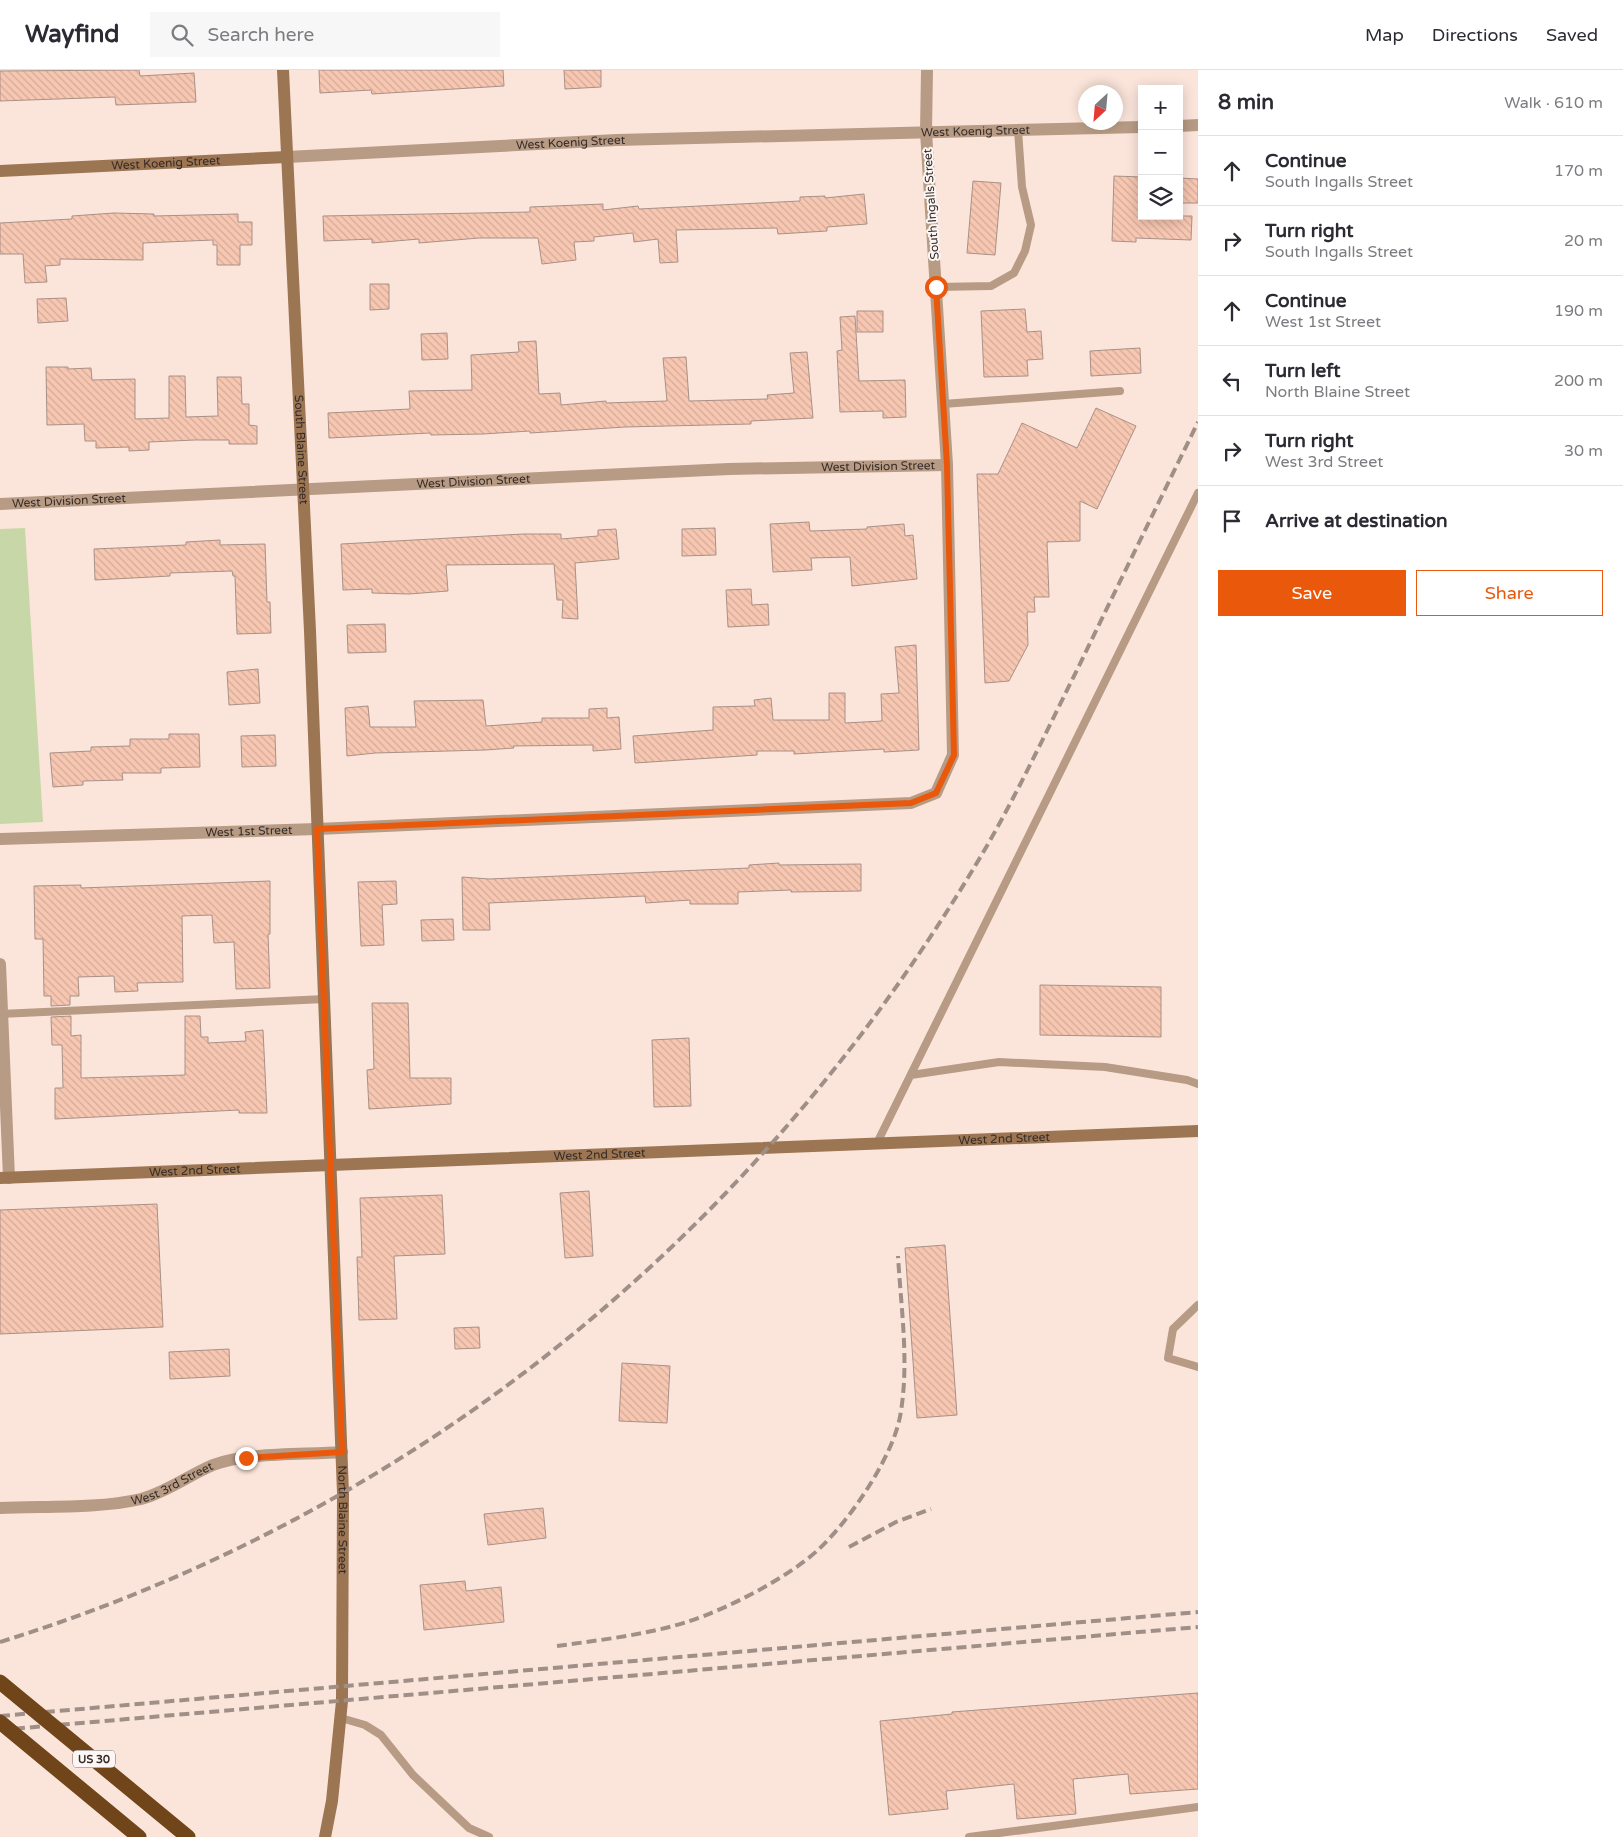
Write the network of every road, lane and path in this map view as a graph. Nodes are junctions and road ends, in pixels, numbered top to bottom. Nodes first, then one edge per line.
1 (283, 70) edge
2 (927, 70) edge
3 (1183, 126) edge
4 (1198, 126) edge
5 (1138, 127) edge
6 (1018, 130) junction
7 (926, 132) junction
8 (287, 156) junction
9 (0, 171) edge
10 (936, 287) junction
11 (1120, 391) dead end
12 (943, 404) junction
13 (947, 465) junction
14 (303, 489) junction
15 (1198, 493) edge
16 (0, 504) edge
17 (887, 804) joint
18 (317, 829) junction
19 (0, 839) edge
20 (0, 964) edge
21 (325, 999) junction
22 (2, 1014) edge
23 (911, 1075) junction
24 (1198, 1084) edge
25 (1198, 1131) edge
26 (877, 1143) junction
27 (332, 1166) junction
28 (4, 1178) edge
29 (1198, 1305) edge
30 (1198, 1367) edge
31 (342, 1452) junction
32 (0, 1508) edge
33 (0, 1682) edge
34 (341, 1718) junction
35 (0, 1722) edge
36 (1198, 1807) edge
37 (139, 1837) edge
38 (188, 1837) edge
39 (325, 1837) edge
40 (490, 1837) edge
41 (969, 1837) edge

1 - 8 street, South Blaine Street
2 - 7 street, South Ingalls Street
3 - 4 street
5 - 6 street, West Koenig Street
6 - 7 street, West Koenig Street
6 - 10 lane
7 - 8 street, West Koenig Street
7 - 10 street, South Ingalls Street
8 - 9 street, West Koenig Street
8 - 14 street, South Blaine Street
10 - 12 street, South Ingalls Street
11 - 12 lane
12 - 13 street, South Ingalls Street
13 - 14 street, West Division Street
13 - 17 street, South Ingalls Street
14 - 16 street, West Division Street
14 - 18 street, South Blaine Street
15 - 23 lane
17 - 18 street, West 1st Street
18 - 19 street, West 1st Street
18 - 21 street, North Blaine Street
20 - 22 street
21 - 22 lane
21 - 27 street, North Blaine Street
22 - 28 street
23 - 24 lane
23 - 26 lane
25 - 26 street, West 2nd Street
26 - 27 street, West 2nd Street
27 - 28 street, West 2nd Street
27 - 31 street, North Blaine Street
29 - 30 lane
31 - 32 street, West 3rd Street
31 - 34 street, North Blaine Street
33 - 38 highway, US 30, bridge
34 - 39 street, North Blaine Street
34 - 40 lane
35 - 37 highway, US 30, bridge
36 - 41 lane

